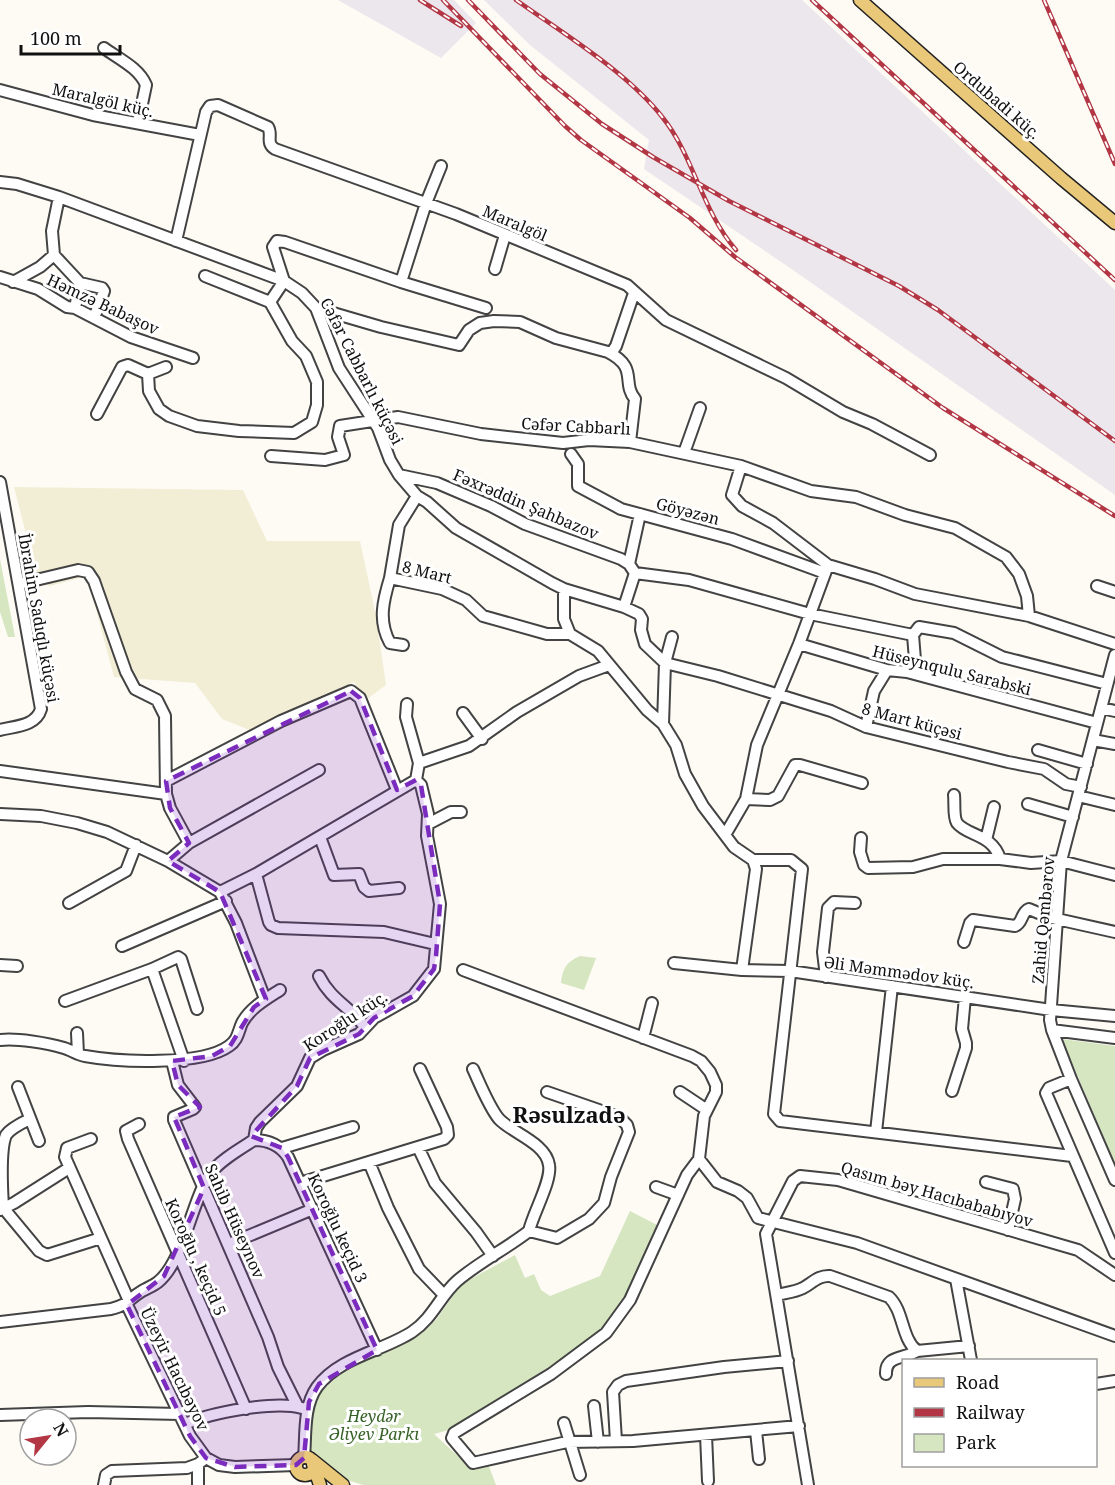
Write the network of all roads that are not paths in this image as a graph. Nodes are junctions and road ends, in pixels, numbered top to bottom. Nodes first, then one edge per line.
1 (860, 0) edge
2 (104, 48) dead end
3 (0, 90) edge
4 (138, 123) junction
5 (200, 135) junction
6 (441, 166) dead end
7 (0, 182) edge
8 (59, 197) junction
9 (426, 203) junction
10 (1115, 223) edge
11 (505, 235) junction
12 (176, 241) junction
13 (54, 255) junction
14 (495, 269) dead end
15 (205, 276) dead end
16 (0, 278) edge
17 (284, 281) junction
18 (13, 282) junction
19 (401, 282) junction
20 (80, 283) junction
21 (633, 293) junction
22 (270, 302) junction
23 (75, 308) junction
24 (316, 308) junction
25 (486, 308) dead end
26 (94, 318) junction
27 (608, 352) junction
28 (192, 358) dead end
29 (166, 367) dead end
30 (148, 374) junction
31 (700, 408) dead end
32 (97, 414) dead end
33 (373, 421) junction
34 (630, 442) junction
35 (684, 453) junction
36 (571, 454) dead end
37 (930, 455) dead end
38 (271, 456) dead end
39 (741, 466) junction
40 (399, 474) junction
41 (0, 483) edge
42 (437, 483) junction
43 (422, 499) junction
44 (640, 514) junction
45 (632, 569) junction
46 (826, 569) junction
47 (390, 578) junction
48 (19, 584) junction
49 (1097, 586) dead end
50 (564, 589) junction
51 (1115, 592) edge
52 (624, 607) junction
53 (810, 614) junction
54 (1029, 616) junction
55 (570, 634) junction
56 (913, 635) junction
57 (672, 637) dead end
58 (799, 644) junction
59 (1115, 644) edge
60 (403, 645) dead end
61 (1115, 655) edge
62 (665, 663) junction
63 (609, 665) junction
64 (887, 670) junction
65 (907, 672) junction
66 (1107, 684) junction
67 (777, 694) junction
68 (407, 704) dead end
69 (1101, 708) junction
70 (1115, 711) edge
71 (463, 713) dead end
72 (1097, 723) junction
73 (663, 724) junction
74 (866, 727) junction
75 (0, 730) edge
76 (482, 739) junction
77 (1093, 740) junction
78 (1115, 744) edge
79 (1038, 750) dead end
80 (419, 763) junction
81 (1087, 764) junction
82 (320, 770) dead end
83 (0, 771) edge
84 (416, 780) junction
85 (166, 781) junction
86 (862, 783) dead end
87 (397, 790) junction
88 (1080, 792) junction
89 (166, 794) junction
90 (954, 795) dead end
91 (746, 798) junction
92 (1028, 804) dead end
93 (1115, 805) edge
94 (994, 807) dead end
95 (461, 812) dead end
96 (0, 814) edge
97 (1073, 816) junction
98 (428, 824) junction
99 (725, 835) junction
100 (320, 837) junction
101 (861, 838) dead end
102 (986, 840) junction
103 (189, 843) junction
104 (136, 845) junction
105 (1000, 859) junction
106 (753, 860) junction
107 (168, 861) junction
108 (1061, 861) junction
109 (256, 874) junction
110 (1115, 875) edge
111 (399, 888) dead end
112 (223, 897) junction
113 (69, 903) dead end
114 (855, 903) dead end
115 (1057, 918) junction
116 (1115, 932) edge
117 (964, 942) dead end
118 (435, 944) junction
119 (122, 946) dead end
120 (674, 963) dead end
121 (0, 965) edge
122 (17, 966) dead end
123 (152, 969) junction
124 (463, 970) dead end
125 (742, 970) junction
126 (790, 971) junction
127 (319, 976) dead end
128 (826, 977) junction
129 (892, 986) junction
130 (280, 990) dead end
131 (965, 997) junction
132 (265, 999) junction
133 (65, 1001) dead end
134 (652, 1003) dead end
135 (197, 1009) dead end
136 (1051, 1010) junction
137 (1115, 1016) edge
138 (365, 1027) junction
139 (1052, 1030) junction
140 (77, 1033) dead end
141 (643, 1038) junction
142 (1115, 1038) edge
143 (0, 1040) edge
144 (78, 1054) junction
145 (178, 1061) junction
146 (420, 1069) dead end
147 (473, 1069) dead end
148 (1071, 1079) junction
149 (18, 1087) dead end
150 (952, 1091) dead end
151 (547, 1092) dead end
152 (680, 1092) dead end
153 (707, 1110) junction
154 (30, 1119) junction
155 (139, 1124) dead end
156 (353, 1127) dead end
157 (876, 1132) junction
158 (91, 1139) dead end
159 (254, 1140) junction
160 (39, 1141) dead end
161 (418, 1147) junction
162 (282, 1148) junction
163 (1072, 1156) junction
164 (699, 1159) junction
165 (369, 1162) junction
166 (69, 1168) junction
167 (1115, 1180) edge
168 (986, 1182) dead end
169 (300, 1183) junction
170 (656, 1187) dead end
171 (204, 1188) junction
172 (678, 1195) junction
173 (1, 1207) edge
174 (313, 1209) junction
175 (771, 1221) junction
176 (1008, 1230) junction
177 (530, 1231) junction
178 (101, 1238) junction
179 (229, 1244) junction
180 (1115, 1253) edge
181 (177, 1254) junction
182 (493, 1256) junction
183 (1115, 1275) edge
184 (956, 1279) junction
185 (444, 1294) junction
186 (777, 1296) junction
187 (128, 1303) junction
188 (0, 1322) edge
189 (1115, 1336) edge
190 (969, 1346) junction
191 (377, 1350) junction
192 (917, 1351) junction
193 (971, 1359) edge
194 (788, 1361) junction
195 (886, 1374) dead end
196 (1115, 1381) edge
197 (1097, 1384) edge
198 (594, 1407) dead end
199 (246, 1409) junction
200 (303, 1409) junction
201 (0, 1415) edge
202 (182, 1419) junction
203 (564, 1423) dead end
204 (799, 1426) junction
205 (756, 1431) junction
206 (706, 1435) junction
207 (616, 1441) junction
208 (572, 1442) junction
209 (598, 1442) junction
210 (759, 1459) dead end
211 (202, 1461) junction
212 (306, 1464) junction
213 (580, 1475) dead end
214 (708, 1481) dead end
215 (104, 1485) edge
216 (198, 1485) edge
217 (311, 1485) edge
218 (320, 1485) edge
219 (342, 1485) edge
220 (808, 1485) edge

1 - 10 main road, Ordubadi küç.
2 - 4 street
3 - 4 street, Maralgöl küç.
4 - 5 street, Maralgöl küç.
5 - 9 street, Maralgöl
5 - 12 street, Maralgöl
6 - 9 street
7 - 8 street, Cəfər Cabbarlı küçəsi
8 - 12 street, Cəfər Cabbarlı küçəsi
8 - 13 street
9 - 11 street, Maralgöl
9 - 19 street
11 - 14 street
11 - 21 street, Maralgöl
12 - 17 street, Cəfər Cabbarlı küçəsi
13 - 18 street
13 - 20 street
15 - 22 street
16 - 18 street, Həmzə Babaşov
17 - 19 street
17 - 22 street
17 - 24 street, Cəfər Cabbarlı küçəsi
18 - 23 street, Həmzə Babaşov
19 - 25 street
20 - 23 street
20 - 26 street
21 - 27 street
21 - 37 street, Maralgöl
22 - 30 street
23 - 26 street, Həmzə Babaşov
24 - 27 street
24 - 33 street, Cəfər Cabbarlı küçəsi
26 - 28 street, Həmzə Babaşov
27 - 34 street
29 - 30 street
30 - 32 street
31 - 35 street
33 - 34 street, Cəfər Cabbarlı
33 - 38 street, Cəfər Cabbarlı
33 - 40 street, Cəfər Cabbarlı küçəsi
34 - 35 street, Cəfər Cabbarlı
35 - 39 street, Cəfər Cabbarlı
36 - 44 street, Göyəzən
39 - 46 street
39 - 54 street, Cəfər Cabbarlı
40 - 42 street, Fəxrəddin Şahbazov
40 - 43 street, Cəfər Cabbarlı küçəsi
41 - 48 street, İbrahim Sadıqlı küçəsi
42 - 43 street, 8 Mart
42 - 45 street, Fəxrəddin Şahbazov
43 - 47 street, 8 Mart
43 - 50 street, Cəfər Cabbarlı küçəsi
44 - 45 street
44 - 46 street, Göyəzən
45 - 52 street
45 - 53 street
46 - 53 street
46 - 54 street
47 - 55 street, 8 Mart
47 - 60 street
48 - 75 street, İbrahim Sadıqlı küçəsi
48 - 85 street
49 - 51 street
50 - 52 street
50 - 55 street
52 - 62 street
53 - 56 street
53 - 58 street
54 - 59 street
55 - 63 street
56 - 65 street
56 - 66 street
57 - 62 street
58 - 64 street, Hüseynqulu Sarabski
58 - 67 street
61 - 66 street, Zahid Qəmbərov
62 - 67 street, 8 Mart küçəsi
62 - 73 street
63 - 73 street
63 - 76 street
64 - 65 street, Hüseynqulu Sarabski
64 - 74 street
65 - 72 street, Hüseynqulu Sarabski
66 - 69 street, Zahid Qəmbərov
67 - 74 street, 8 Mart küçəsi
67 - 91 street
68 - 80 street
69 - 70 street
69 - 72 street, Zahid Qəmbərov
71 - 76 street
72 - 77 street, Zahid Qəmbərov
73 - 99 street
74 - 88 street, 8 Mart küçəsi
76 - 80 street
77 - 78 street
77 - 81 street, Zahid Qəmbərov
79 - 81 street
80 - 84 street
81 - 88 street, Zahid Qəmbərov
82 - 103 street
83 - 89 street
84 - 87 street
84 - 98 street, Koroğlu küç.
85 - 87 street
85 - 89 street
86 - 91 street
87 - 100 street
88 - 93 street, 8 Mart küçəsi
88 - 97 street, Zahid Qəmbərov
89 - 103 street
90 - 102 street
91 - 99 street
92 - 97 street
94 - 102 street
95 - 98 street
96 - 104 street
97 - 108 street, Zahid Qəmbərov
98 - 118 street, Koroğlu küç.
99 - 106 street
100 - 109 street
100 - 111 street
101 - 105 street
102 - 105 street
103 - 107 street
104 - 107 street
104 - 113 street
105 - 108 street
106 - 125 street
106 - 126 street
107 - 112 street
108 - 110 street
108 - 115 street, Zahid Qəmbərov
109 - 112 street
109 - 118 street
112 - 119 street
112 - 132 street
114 - 128 street
115 - 116 street
115 - 117 street
115 - 136 street, Zahid Qəmbərov
118 - 138 street, Koroğlu küç.
120 - 125 street, Əli Məmmədov küç.
121 - 122 street
123 - 133 street
123 - 135 street
123 - 145 street
124 - 141 street
125 - 126 street, Əli Məmmədov küç.
126 - 128 street, Əli Məmmədov küç.
126 - 157 street
127 - 138 street
128 - 129 street, Əli Məmmədov küç.
129 - 131 street, Əli Məmmədov küç.
129 - 157 street
130 - 132 street
131 - 136 street, Əli Məmmədov küç.
131 - 150 street
132 - 145 street
134 - 141 street
136 - 137 street, Əli Məmmədov küç.
136 - 139 street, Zahid Qəmbərov
138 - 159 street, Koroğlu küç.
139 - 142 street
139 - 148 street, Zahid Qəmbərov
140 - 144 street
141 - 153 street
143 - 144 street
144 - 145 street
145 - 171 street, Sahib Hüseynov
146 - 161 street
147 - 177 street
148 - 163 street
148 - 167 street, Zahid Qəmbərov
149 - 154 street
151 - 177 street
152 - 153 street
153 - 164 street
154 - 160 street
154 - 173 street
155 - 181 street, Koroğlu , keçid 5
156 - 162 street
157 - 163 street
158 - 166 street
159 - 162 street
159 - 171 street, Koroğlu küç.
161 - 165 street
161 - 182 street
162 - 169 street, Koroğlu keçid 3
163 - 180 street
164 - 172 street
164 - 175 street
165 - 169 street
165 - 185 street
166 - 173 street
166 - 178 street, Üzeyir Hacıbəyov
168 - 176 street
169 - 174 street, Koroğlu keçid 3
170 - 172 street
171 - 179 street, Sahib Hüseynov
171 - 181 street, Koroğlu küç.
172 - 208 street
173 - 178 street
174 - 179 street
174 - 191 street, Koroğlu keçid 3
175 - 176 street, Qasım bəy Hacıbababıyov
175 - 184 street
175 - 186 street, Qasım bəy Hacıbababıyov
176 - 183 street, Qasım bəy Hacıbababıyov
177 - 182 street
178 - 187 street, Üzeyir Hacıbəyov
179 - 200 street, Sahib Hüseynov
181 - 187 street, Koroğlu küç.
181 - 199 street, Koroğlu , keçid 5
182 - 185 street
184 - 189 street
184 - 190 street
185 - 191 street
186 - 192 street
186 - 194 street, Qasım bəy Hacıbababıyov
187 - 188 street, Koroğlu küç.
187 - 202 street, Üzeyir Hacıbəyov
190 - 192 street
190 - 193 street
191 - 200 street
192 - 195 street
194 - 204 street, Qasım bəy Hacıbababıyov
194 - 207 street
196 - 197 street
198 - 209 street
199 - 200 street
199 - 202 street
200 - 212 street
201 - 202 street
202 - 211 street, Üzeyir Hacıbəyov
203 - 208 street
204 - 205 street
204 - 220 street, Qasım bəy Hacıbababıyov
205 - 206 street
205 - 210 street
206 - 207 street
206 - 214 street
207 - 209 street
208 - 209 street
208 - 213 street
211 - 212 street
211 - 215 street
211 - 216 street
212 - 217 main road
212 - 218 main road
212 - 219 main road

